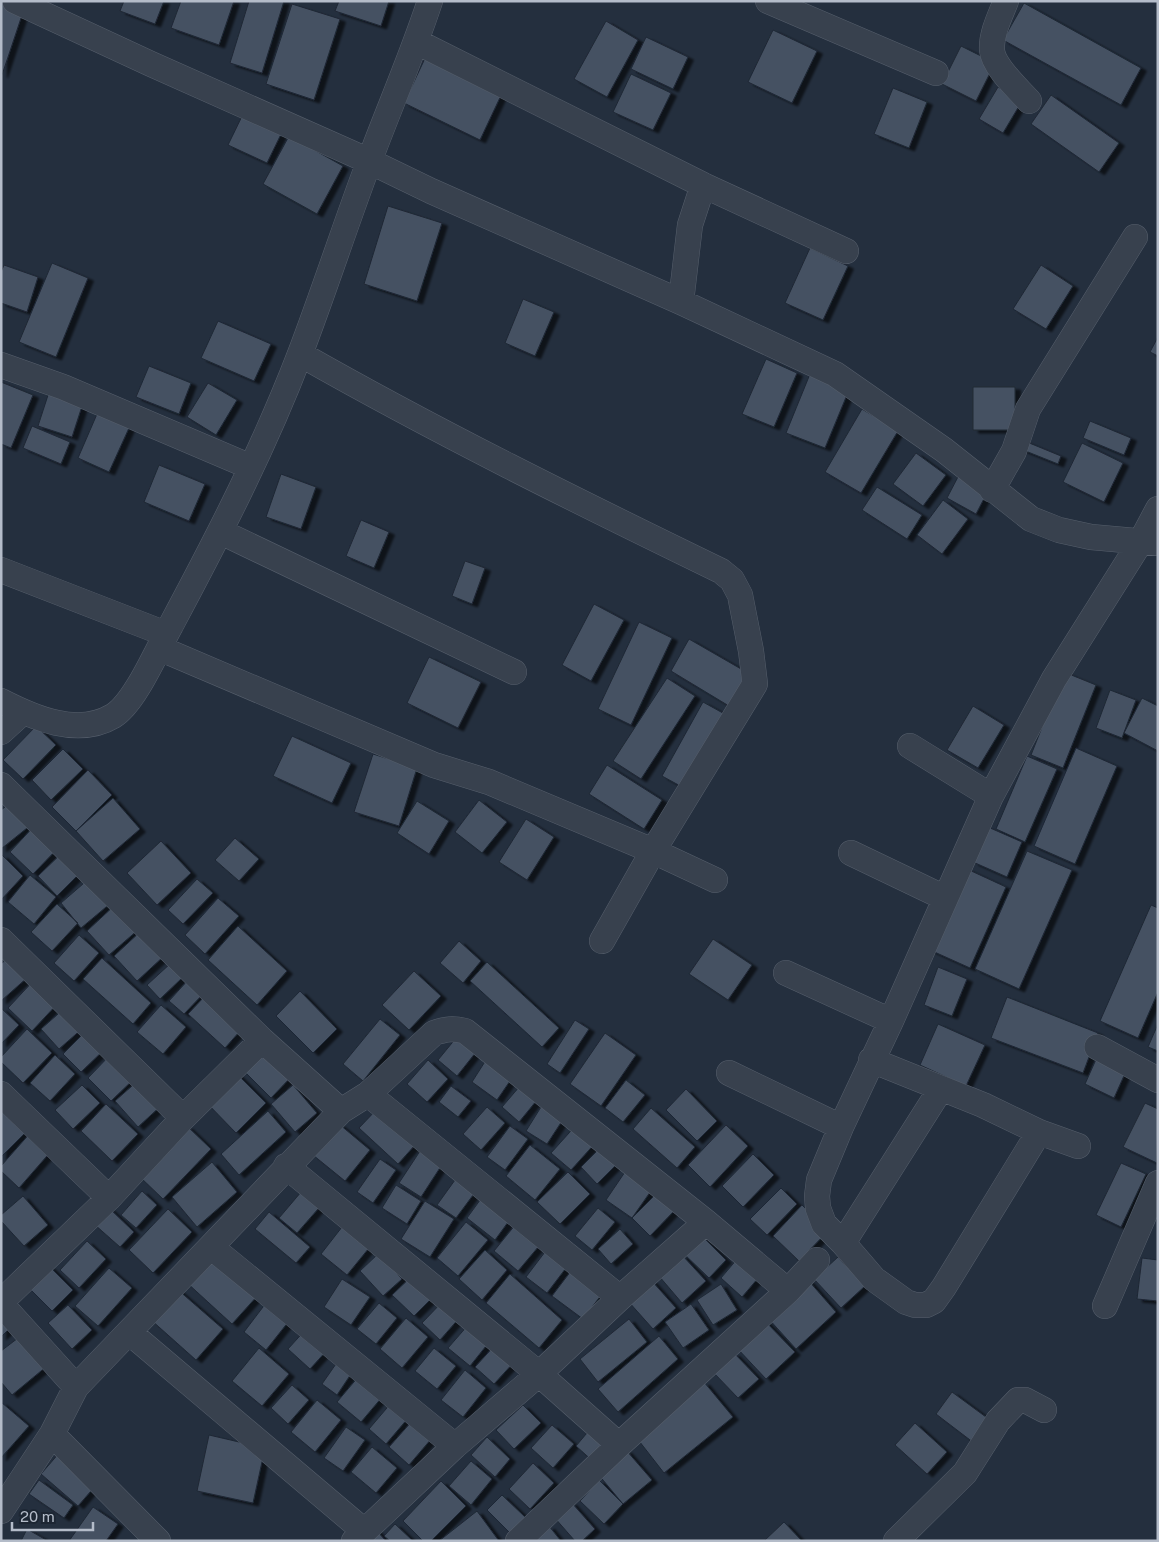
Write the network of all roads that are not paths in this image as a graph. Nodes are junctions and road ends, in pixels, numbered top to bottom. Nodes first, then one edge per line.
1 (15, 1) edge
2 (430, 1) edge
3 (768, 1) edge
4 (1006, 1) edge
5 (416, 42) junction
6 (936, 73) dead end
7 (1029, 101) dead end
8 (369, 161) junction
9 (702, 185) junction
10 (1135, 237) dead end
11 (846, 251) dead end
12 (681, 302) junction
13 (300, 354) junction
14 (1, 365) edge
15 (251, 467) junction
16 (992, 490) junction
17 (1158, 509) edge
18 (221, 532) junction
19 (1149, 542) edge
20 (1, 570) edge
21 (163, 641) junction
22 (514, 672) dead end
23 (12, 707) edge
24 (1, 732) edge
25 (910, 746) dead end
26 (1, 785) edge
27 (991, 796) junction
28 (653, 851) junction
29 (851, 853) dead end
30 (715, 880) dead end
31 (945, 898) junction
32 (1, 940) edge
33 (602, 941) dead end
34 (786, 973) dead end
35 (891, 1021) junction
36 (262, 1040) junction
37 (1097, 1047) dead end
38 (871, 1060) junction
39 (729, 1073) dead end
40 (1158, 1080) edge
41 (940, 1090) junction
42 (1, 1094) edge
43 (368, 1094) junction
44 (341, 1111) junction
45 (183, 1118) junction
46 (841, 1127) junction
47 (1039, 1132) junction
48 (1078, 1146) dead end
49 (286, 1166) junction
50 (1158, 1183) edge
51 (109, 1198) junction
52 (706, 1222) junction
53 (843, 1243) junction
54 (210, 1247) junction
55 (817, 1260) dead end
56 (788, 1291) junction
57 (620, 1298) junction
58 (1, 1303) edge
59 (1105, 1306) dead end
60 (129, 1332) junction
61 (539, 1374) junction
62 (76, 1386) junction
63 (1044, 1410) dead end
64 (52, 1434) junction
65 (619, 1444) junction
66 (456, 1446) junction
67 (1, 1511) edge
68 (359, 1536) edge
69 (146, 1537) edge
70 (518, 1541) edge
71 (896, 1541) edge

1 - 8 street
2 - 5 street
3 - 6 street
4 - 7 street
5 - 8 street
5 - 9 street
8 - 12 street
8 - 13 street
9 - 11 street
9 - 12 street
10 - 16 street
12 - 16 street
13 - 15 street
13 - 28 street
14 - 15 street
15 - 18 street
16 - 19 street
17 - 19 street
18 - 21 street
18 - 22 street
19 - 27 street
20 - 21 street
21 - 23 street
21 - 28 street
23 - 24 street
25 - 27 street
26 - 36 street
27 - 31 street
28 - 30 street
28 - 33 street
29 - 31 street
31 - 35 street
32 - 45 street
34 - 35 street
35 - 38 street
36 - 44 street
36 - 45 street
37 - 40 street
38 - 41 street
38 - 46 street
39 - 46 street
41 - 47 street
41 - 53 street
42 - 51 street
43 - 44 street
43 - 52 street
43 - 57 street
44 - 49 street
45 - 51 street
46 - 53 street
47 - 48 street
47 - 53 street
49 - 54 street
49 - 61 street
50 - 59 street
51 - 58 street
52 - 56 street
52 - 57 street
54 - 60 street
54 - 66 street
55 - 56 street
56 - 65 street
57 - 61 street
58 - 62 street
60 - 62 street
60 - 68 street
61 - 65 street
61 - 66 street
62 - 64 street
63 - 71 street
64 - 67 street
64 - 69 street
65 - 70 street
66 - 68 street

